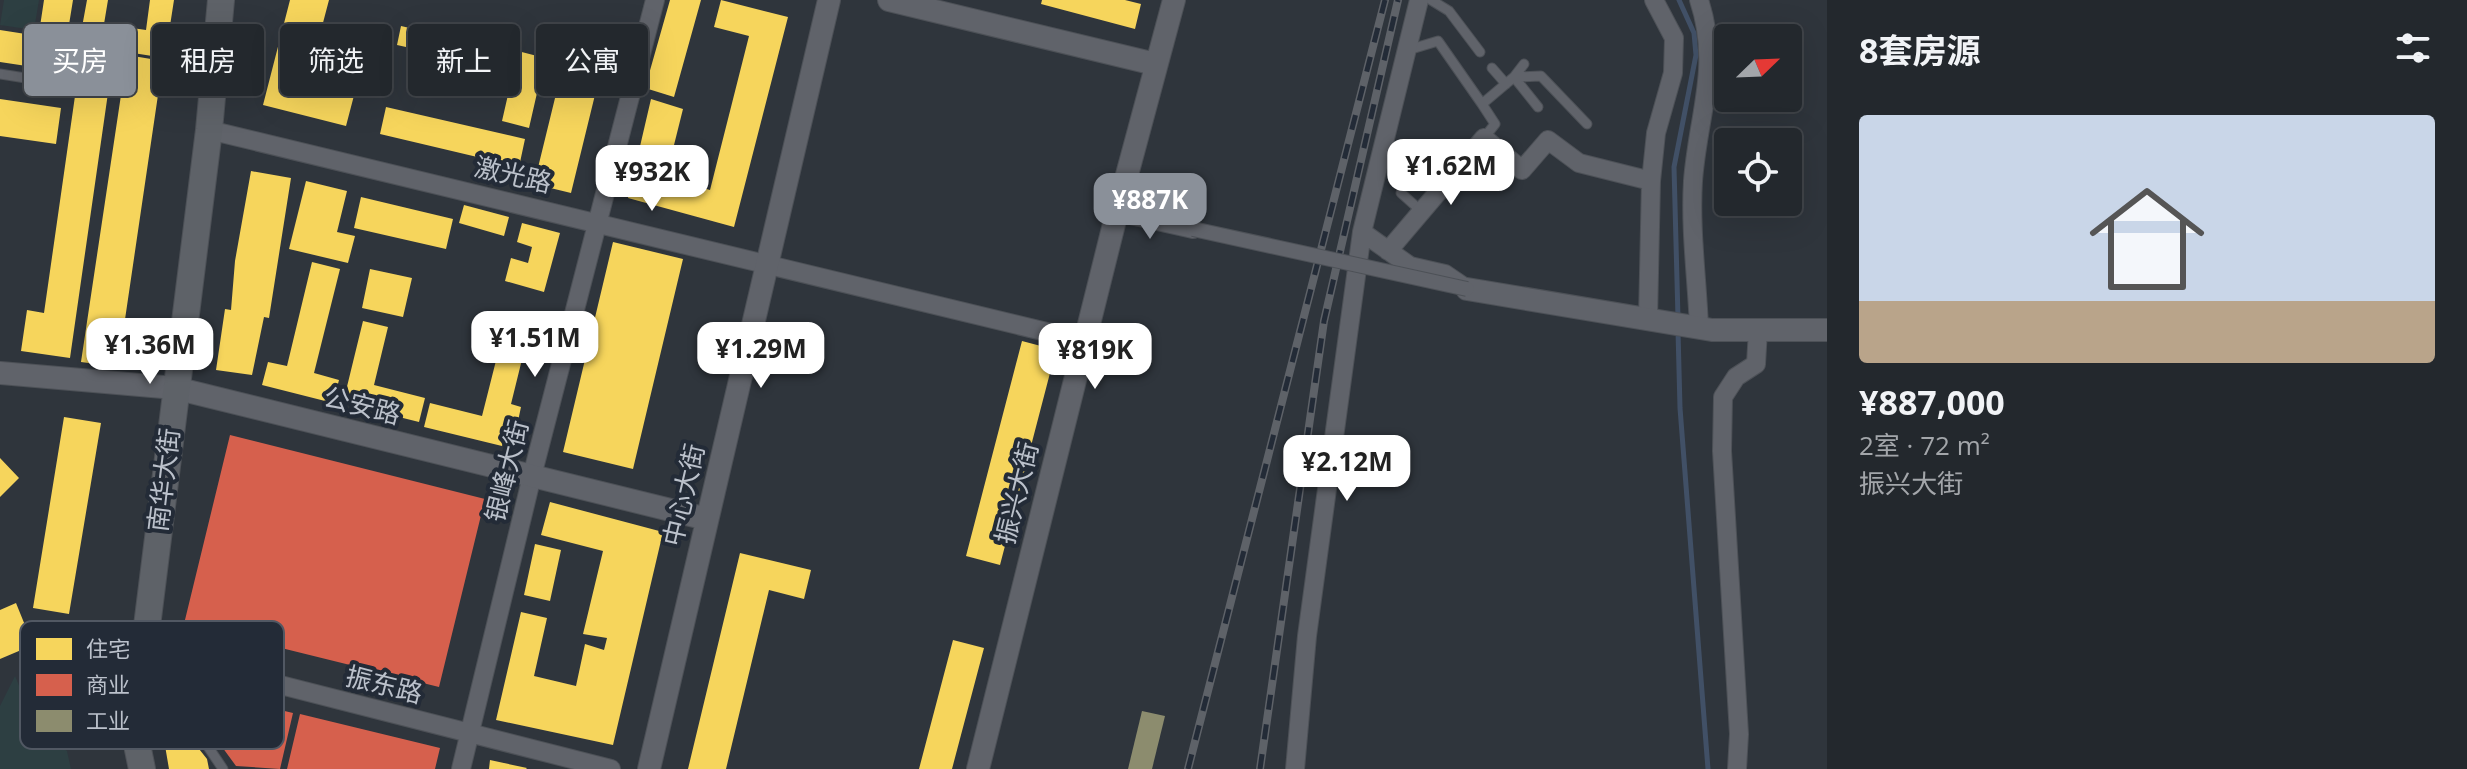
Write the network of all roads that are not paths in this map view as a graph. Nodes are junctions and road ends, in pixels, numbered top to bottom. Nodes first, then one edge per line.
1 (221, 0) edge
2 (655, 0) edge
3 (829, 0) edge
4 (889, 0) edge
5 (1174, 0) edge
6 (1419, 0) edge
7 (1431, 0) edge
8 (1654, 0) edge
9 (1699, 0) edge
10 (1406, 51) junction
11 (1480, 52) dead end
12 (1155, 64) junction
13 (1524, 64) dead end
14 (1492, 68) dead end
15 (0, 74) edge
16 (24, 78) edge
17 (1510, 81) junction
18 (1482, 104) junction
19 (1538, 107) dead end
20 (1587, 124) dead end
21 (209, 130) junction
22 (1484, 138) junction
23 (1651, 181) junction
24 (1401, 193) dead end
25 (1420, 210) junction
26 (1117, 212) junction
27 (598, 222) junction
28 (1193, 229) joint
29 (1362, 232) junction
30 (1388, 251) junction
31 (767, 262) junction
32 (1467, 289) junction
33 (1648, 319) junction
34 (1685, 325) junction
35 (1758, 330) junction
36 (1827, 330) edge
37 (1084, 341) junction
38 (0, 373) edge
39 (175, 388) junction
40 (532, 476) junction
41 (707, 519) junction
42 (147, 621) edge
43 (284, 686) edge
44 (469, 733) junction
45 (138, 749) edge
46 (210, 749) edge
47 (142, 769) edge
48 (223, 769) edge
49 (461, 769) edge
50 (611, 769) edge
51 (649, 769) edge
52 (978, 769) edge
53 (1295, 769) edge
54 (1737, 769) edge

1 - 21 main road, 南华大街
2 - 27 street, 银峰大街
3 - 31 street, 中心大街
4 - 12 street
5 - 12 street, 振兴大街
6 - 10 street
7 - 11 lane
8 - 23 street
9 - 34 street
10 - 18 lane
10 - 29 street
12 - 26 street, 振兴大街
13 - 17 lane
14 - 17 lane
15 - 16 lane
17 - 18 lane
17 - 19 lane
17 - 20 lane
18 - 22 lane
21 - 27 street, 激光路
21 - 39 main road, 南华大街
22 - 23 street
22 - 25 street
23 - 33 street
24 - 25 lane
25 - 30 street
26 - 28 street
26 - 37 street, 振兴大街
27 - 31 street, 激光路
27 - 40 street, 银峰大街
28 - 32 street, bridge
29 - 30 street
29 - 53 street
30 - 32 street
31 - 37 street, 激光路
31 - 41 street, 中心大街
32 - 33 street
33 - 34 street
34 - 35 street
35 - 36 street
35 - 54 street
37 - 52 street, 振兴大街
38 - 39 street, 公安路
39 - 40 street, 公安路
39 - 42 main road, 南华大街
40 - 41 street, 公安路
40 - 44 street, 银峰大街
41 - 51 street, 中心大街
43 - 44 street, 振东路
44 - 49 street, 银峰大街
44 - 50 street, 振东路
45 - 47 main road, 南华大街
46 - 48 lane

